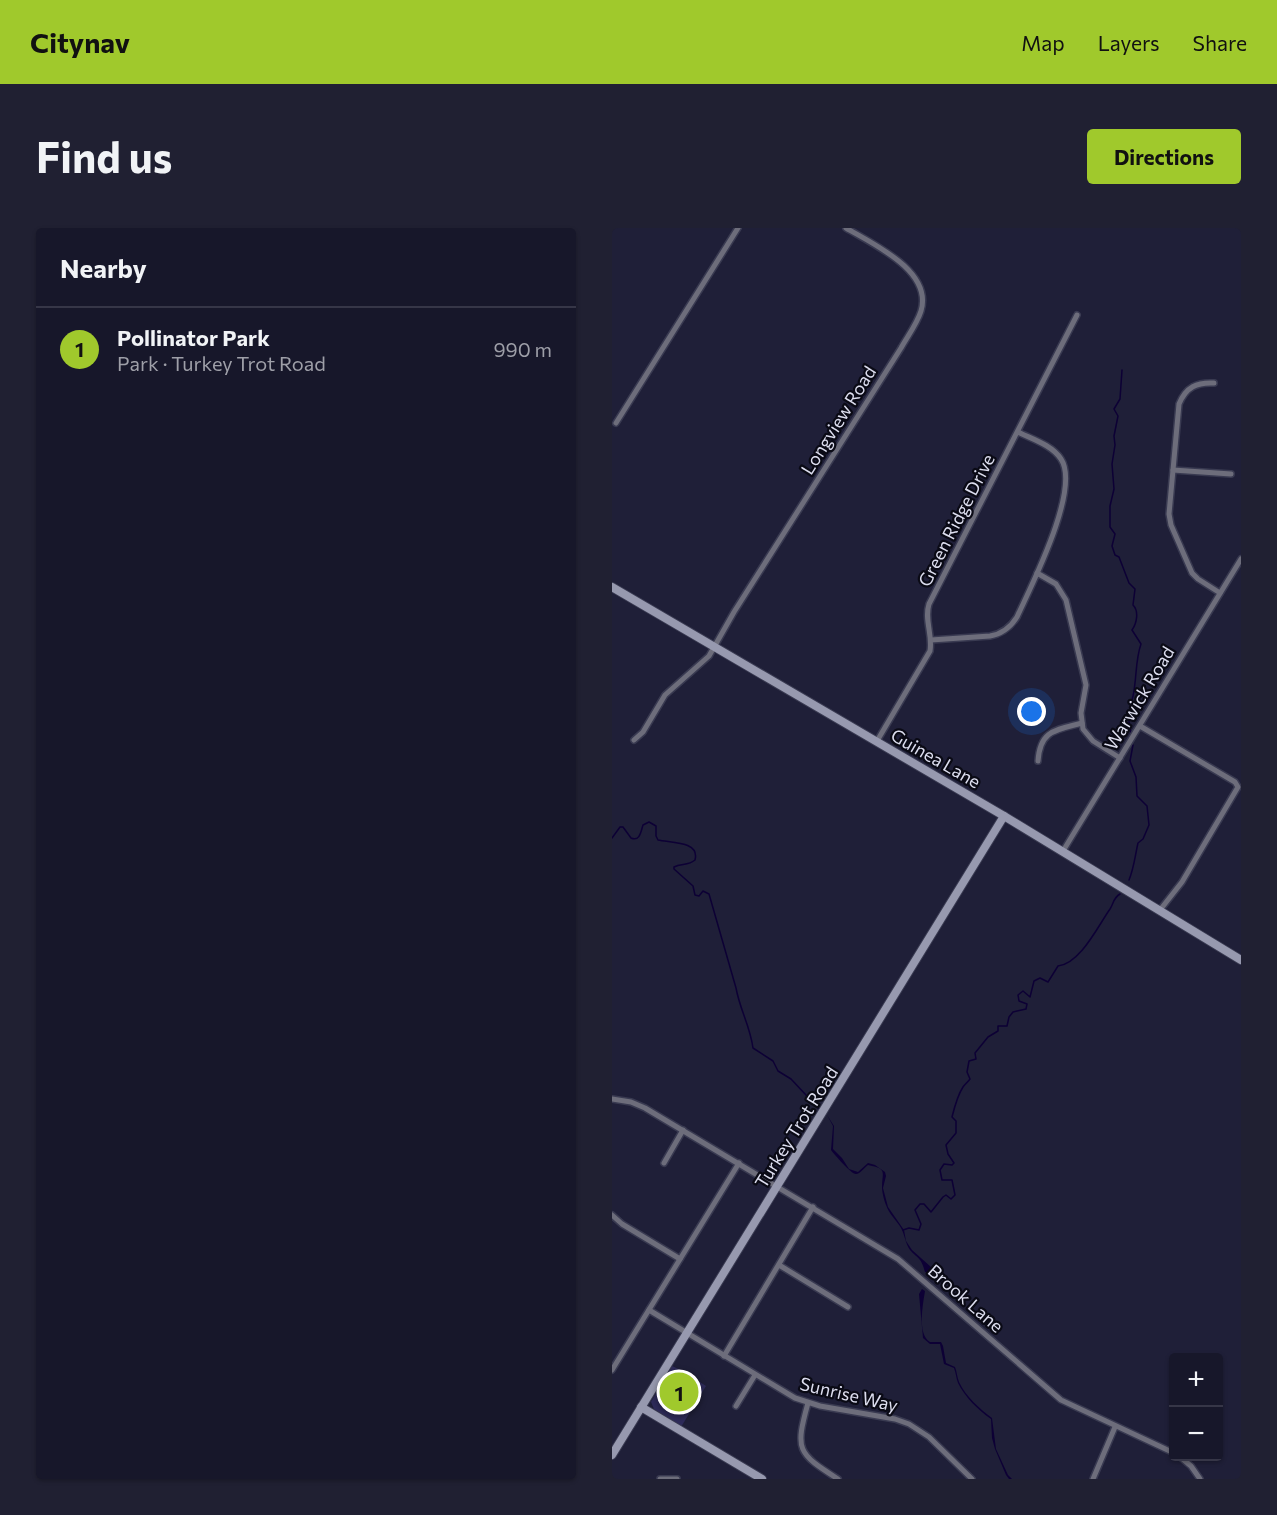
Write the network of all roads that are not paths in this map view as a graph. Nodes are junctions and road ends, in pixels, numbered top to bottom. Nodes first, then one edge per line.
1 (738, 228) edge
2 (846, 228) edge
3 (1077, 315) dead end
4 (1214, 383) dead end
5 (616, 423) dead end
6 (1018, 432) junction
7 (1173, 470) junction
8 (1231, 474) dead end
9 (1241, 559) edge
10 (1037, 573) junction
11 (612, 587) edge
12 (1220, 593) junction
13 (931, 640) junction
14 (714, 646) junction
15 (1082, 723) junction
16 (1140, 726) junction
17 (634, 740) dead end
18 (877, 741) junction
19 (1120, 758) junction
20 (1038, 760) dead end
21 (1004, 816) junction
22 (1063, 851) junction
23 (1160, 910) junction
24 (1241, 960) edge
25 (612, 1099) edge
26 (683, 1130) junction
27 (664, 1163) dead end
28 (739, 1163) junction
29 (777, 1186) junction
30 (813, 1207) junction
31 (612, 1215) edge
32 (680, 1259) junction
33 (779, 1265) junction
34 (848, 1306) dead end
35 (649, 1310) junction
36 (687, 1333) junction
37 (724, 1356) junction
38 (612, 1370) edge
39 (754, 1375) junction
40 (808, 1403) junction
41 (736, 1406) dead end
42 (641, 1407) junction
43 (1115, 1427) junction
44 (1169, 1451) edge
45 (612, 1455) edge
46 (1185, 1461) edge
47 (660, 1479) edge
48 (677, 1479) edge
49 (762, 1479) edge
50 (838, 1479) edge
51 (972, 1479) edge
52 (1093, 1479) edge
53 (1200, 1479) edge

1 - 5 street
2 - 14 street, Longview Road
3 - 6 street, Green Ridge Drive
4 - 7 street
6 - 10 street
6 - 13 street, Green Ridge Drive
7 - 8 street
7 - 12 street
9 - 12 street, Warwick Road
10 - 13 street
10 - 15 street
11 - 14 street, Guinea Lane
12 - 16 street, Warwick Road
13 - 18 street, Green Ridge Drive
14 - 17 street, Longview Road
14 - 18 street, Guinea Lane
15 - 19 street
15 - 20 street
16 - 19 street, Warwick Road
16 - 23 street
18 - 21 street, Guinea Lane
19 - 22 street, Warwick Road
21 - 22 street, Guinea Lane
21 - 29 street, Turkey Trot Road
22 - 23 street, Guinea Lane
23 - 24 street, Guinea Lane
25 - 26 street, Brook Lane
26 - 27 street
26 - 28 street, Brook Lane
28 - 29 street, Brook Lane
28 - 32 street
29 - 30 street, Brook Lane
29 - 36 street, Turkey Trot Road
30 - 33 street
30 - 43 street, Brook Lane
31 - 32 street
32 - 35 street
33 - 34 street
33 - 37 street
35 - 36 street, Sunrise Way
35 - 38 street
36 - 37 street, Sunrise Way
36 - 42 street, Turkey Trot Road
37 - 39 street, Sunrise Way
39 - 40 street, Sunrise Way
39 - 41 street
40 - 50 street
40 - 51 street, Sunrise Way
42 - 45 street, Turkey Trot Road
42 - 49 street
43 - 44 street, Brook Lane
43 - 52 street
46 - 53 street
47 - 48 street

